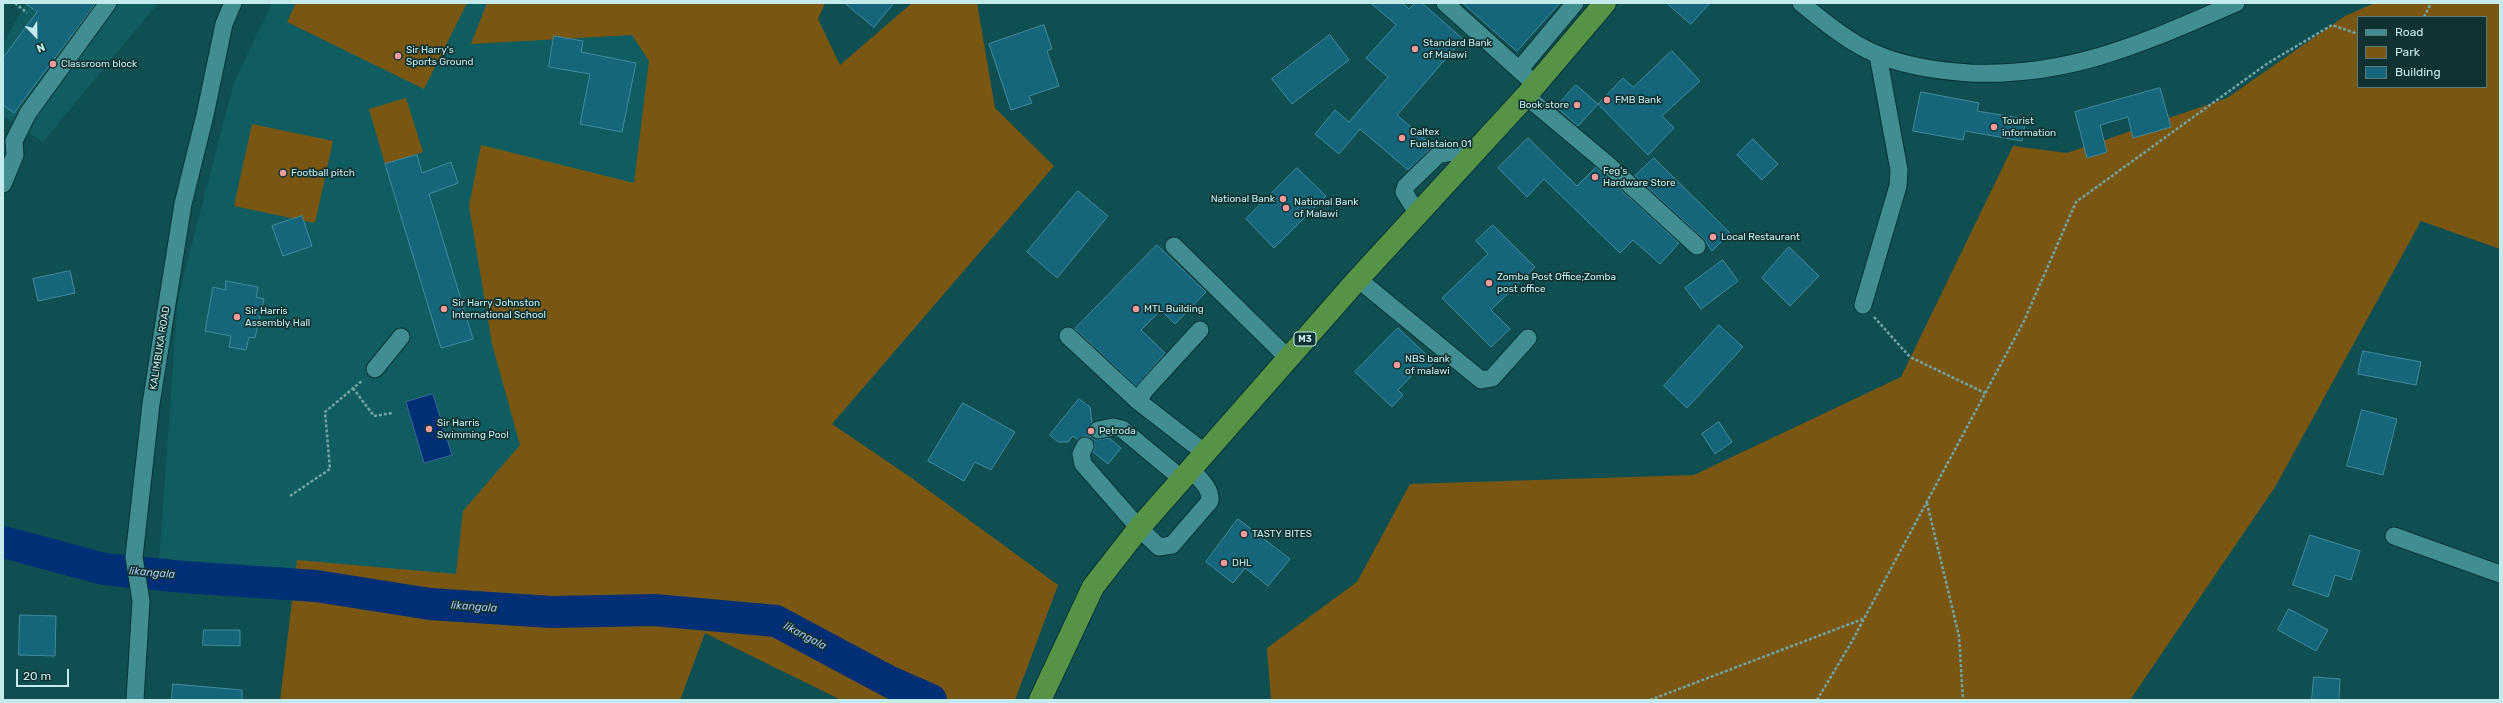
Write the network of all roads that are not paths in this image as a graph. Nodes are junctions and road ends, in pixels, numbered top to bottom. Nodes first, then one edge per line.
1 (108, 3) edge
2 (233, 3) edge
3 (1445, 3) edge
4 (1575, 3) edge
5 (1605, 3) edge
6 (1802, 3) edge
7 (2236, 3) edge
8 (1878, 55) junction
9 (1519, 70) junction
10 (1531, 90) junction
11 (3, 184) edge
12 (1174, 246) dead end
13 (1697, 246) dead end
14 (1358, 280) junction
15 (1863, 305) road end
16 (1200, 330) dead end
17 (401, 336) dead end
18 (1068, 336) dead end
19 (1528, 338) dead end
20 (1288, 358) junction
21 (375, 369) road end
22 (1138, 401) junction
23 (1098, 430) dead end
24 (1085, 446) dead end
25 (1205, 453) junction
26 (1186, 474) junction
27 (1139, 528) junction
28 (2394, 536) dead end
29 (2500, 574) edge
30 (135, 700) edge
31 (1040, 700) edge

1 - 11 street
2 - 30 street, KALIMBUKA ROAD
3 - 9 street
4 - 9 street
5 - 10 highway, M3
6 - 8 street
7 - 8 street
8 - 15 street
9 - 10 street
10 - 13 street
10 - 14 highway, M3
12 - 20 street
14 - 19 street
14 - 20 highway, M3
16 - 22 street
17 - 21 street
18 - 22 street
20 - 25 highway, M3
22 - 25 street
23 - 26 street
24 - 27 street
25 - 26 highway, M3
26 - 27 highway, M3
26 - 27 street
27 - 31 highway, M3
28 - 29 street

